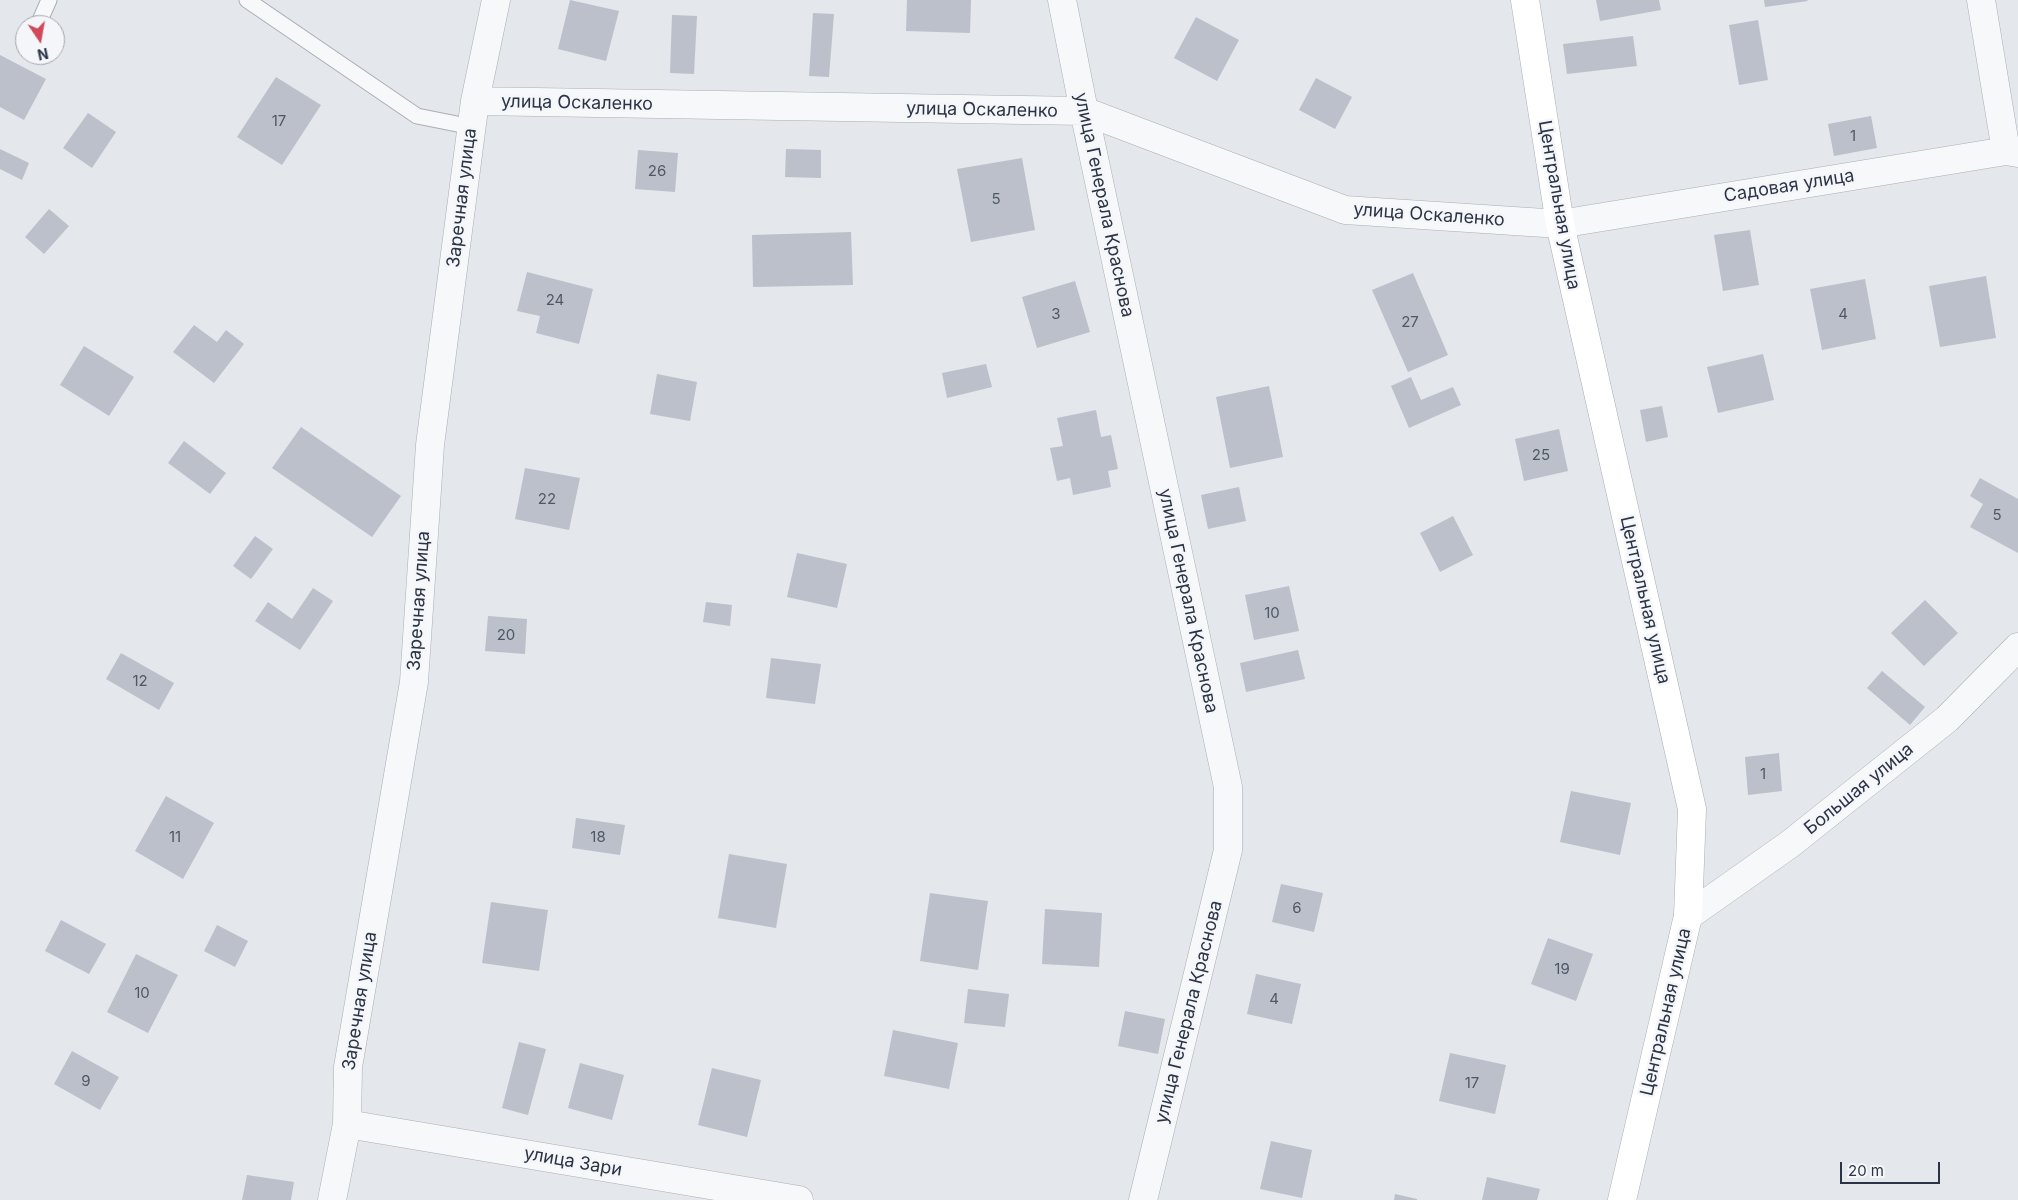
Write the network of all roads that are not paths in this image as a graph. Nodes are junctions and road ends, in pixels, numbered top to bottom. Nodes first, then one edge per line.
1 (49, 0) edge
2 (247, 0) edge
3 (496, 0) edge
4 (1062, 0) edge
5 (1525, 0) edge
6 (1981, 0) edge
7 (42, 15) edge
8 (1084, 111) junction
9 (473, 114) junction
10 (2012, 152) edge
11 (1560, 224) junction
12 (2018, 647) edge
13 (1688, 916) junction
14 (347, 1124) junction
15 (760, 1197) edge
16 (332, 1200) edge
17 (798, 1200) edge
18 (1143, 1200) edge
19 (1622, 1200) edge

1 - 7 lane
2 - 9 lane
3 - 9 street, Заречная улица
4 - 8 street, улица Генерала Краснова
5 - 11 street, Центральная улица
6 - 10 street
8 - 9 street, улица Оскаленко
8 - 11 street, улица Оскаленко
8 - 18 street, улица Генерала Краснова
9 - 14 street, Заречная улица
10 - 11 street, Садовая улица
11 - 13 street, Центральная улица
12 - 13 street, Большая улица
13 - 19 street, Центральная улица
14 - 15 street, улица Зари
14 - 16 street, Заречная улица
15 - 17 street, улица Зари

